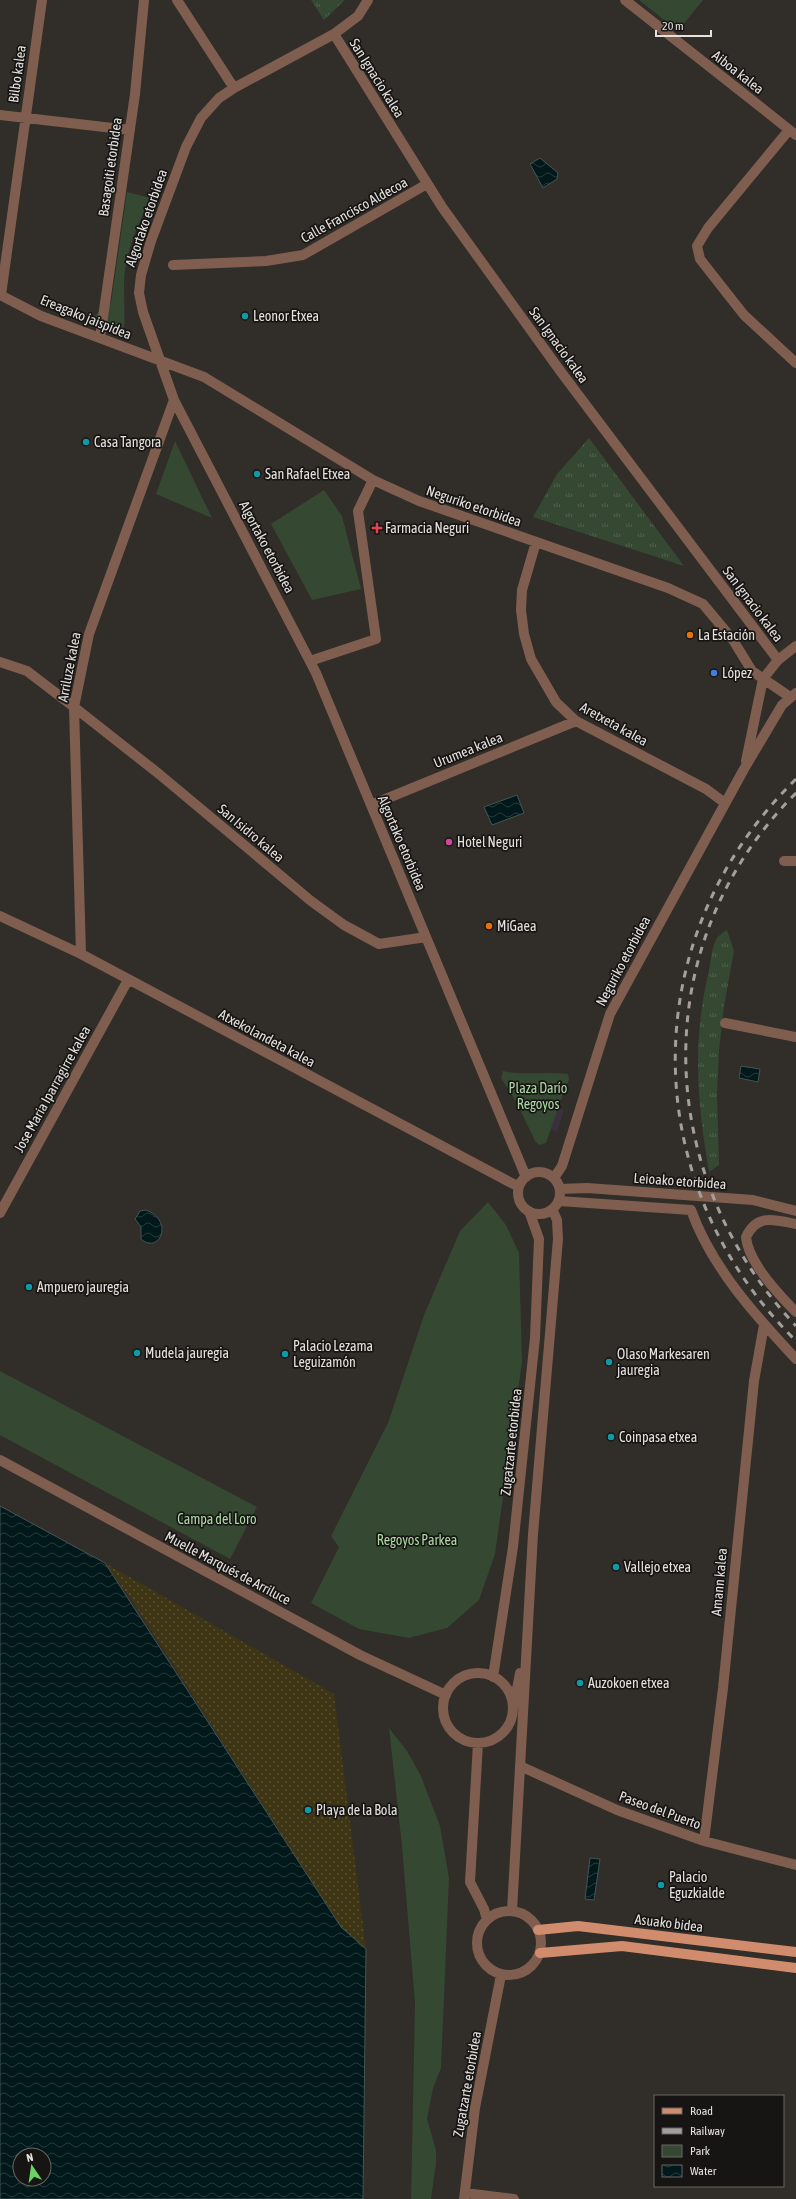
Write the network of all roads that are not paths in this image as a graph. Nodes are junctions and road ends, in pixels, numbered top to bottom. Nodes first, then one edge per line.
1 (42, 0) edge
2 (144, 0) edge
3 (177, 0) edge
4 (368, 0) edge
5 (625, 0) edge
6 (334, 34) junction
7 (234, 88) junction
8 (0, 115) edge
9 (25, 119) junction
10 (130, 130) junction
11 (793, 133) edge
12 (427, 184) junction
13 (173, 265) dead end
14 (0, 295) edge
15 (100, 338) junction
16 (162, 363) junction
17 (796, 363) edge
18 (174, 400) junction
19 (373, 480) junction
20 (536, 542) junction
21 (796, 646) edge
22 (778, 660) junction
23 (310, 661) junction
24 (0, 662) edge
25 (763, 679) junction
26 (793, 695) edge
27 (74, 707) junction
28 (576, 721) junction
29 (744, 769) junction
30 (726, 803) junction
31 (371, 805) junction
32 (784, 861) dead end
33 (796, 861) edge
34 (0, 916) edge
35 (426, 937) junction
36 (81, 954) junction
37 (128, 980) junction
38 (725, 1023) dead end
39 (796, 1037) edge
40 (526, 1177) junction
41 (554, 1178) junction
42 (519, 1187) junction
43 (560, 1189) junction
44 (559, 1201) junction
45 (552, 1209) junction
46 (529, 1211) junction
47 (796, 1211) edge
48 (0, 1213) edge
49 (796, 1224) edge
50 (796, 1312) edge
51 (764, 1325) junction
52 (796, 1359) edge
53 (0, 1460) edge
54 (526, 1655) junction
55 (493, 1677) junction
56 (446, 1695) junction
57 (513, 1711) junction
58 (478, 1743) junction
59 (520, 1766) junction
60 (704, 1841) junction
61 (796, 1864) edge
62 (512, 1911) junction
63 (487, 1920) junction
64 (538, 1930) junction
65 (796, 1952) edge
66 (540, 1953) junction
67 (796, 1968) edge
68 (501, 1975) junction
69 (465, 2196) edge
70 (514, 2199) edge

1 - 9 street, Bilbo kalea
2 - 10 street, Basagoiti etorbidea
3 - 7 street
4 - 6 street, Algortako etorbidea
5 - 11 street, Aiboa kalea
6 - 7 street, Algortako etorbidea
6 - 12 street, San Ignacio kalea
7 - 16 street, Algortako etorbidea
8 - 9 street
9 - 10 street
9 - 14 street, Bilbo kalea
10 - 15 street, Basagoiti etorbidea
11 - 17 street
12 - 13 street, Calle Francisco Aldecoa
12 - 22 street, San Ignacio kalea
14 - 15 street, Ereagako jaispidea
15 - 16 street, Ereagako jaispidea
16 - 18 street, Algortako etorbidea
16 - 19 street, Neguriko etorbidea
18 - 23 street, Algortako etorbidea
18 - 27 street, Arriluze kalea
19 - 20 street, Neguriko etorbidea
19 - 23 street
20 - 25 street, Neguriko etorbidea
20 - 28 street, Aretxeta kalea
21 - 22 street, Neguriko etorbidea
22 - 25 street, Neguriko etorbidea
23 - 31 street, Algortako etorbidea
24 - 27 street, San Isidro kalea
25 - 26 street, Neguriko etorbidea
25 - 29 street, Neguriko etorbidea
26 - 29 street, Neguriko etorbidea
27 - 35 street, San Isidro kalea
27 - 36 street, Arriluze kalea
28 - 30 street, Aretxeta kalea
28 - 31 street, Urumea kalea
29 - 30 street, Neguriko etorbidea
30 - 41 street, Neguriko etorbidea
31 - 35 street, Algortako etorbidea
32 - 33 street
34 - 36 street, Atxekolandeta kalea
35 - 40 street, Algortako etorbidea
36 - 37 street, Atxekolandeta kalea
37 - 42 street, Atxekolandeta kalea
37 - 48 street, Jose Maria Iparragirre kalea
38 - 39 street
40 - 41 street
40 - 42 street
41 - 43 street
42 - 46 street
43 - 44 street
43 - 47 street, Leioako etorbidea
44 - 45 street
44 - 51 street
45 - 46 street
45 - 54 street, Zugatzarte etorbidea
46 - 55 street, Zugatzarte etorbidea
49 - 50 street
51 - 52 street
51 - 60 street, Amann kalea
53 - 56 street, Muelle Marqués de Arriluce
54 - 57 street, Zugatzarte etorbidea
54 - 59 street, Zugatzarte etorbidea
55 - 56 street
55 - 57 street
56 - 58 street
57 - 58 street
57 - 59 street, Zugatzarte etorbidea
58 - 63 street
59 - 60 street, Paseo del Puerto
59 - 62 street, Zugatzarte etorbidea
60 - 61 street, Paseo del Puerto
62 - 63 street
62 - 64 street
63 - 68 street
64 - 65 main road, Asuako bidea
64 - 66 street
66 - 67 main road, Asuako bidea
66 - 68 street
68 - 69 street, Zugatzarte etorbidea
69 - 70 street

